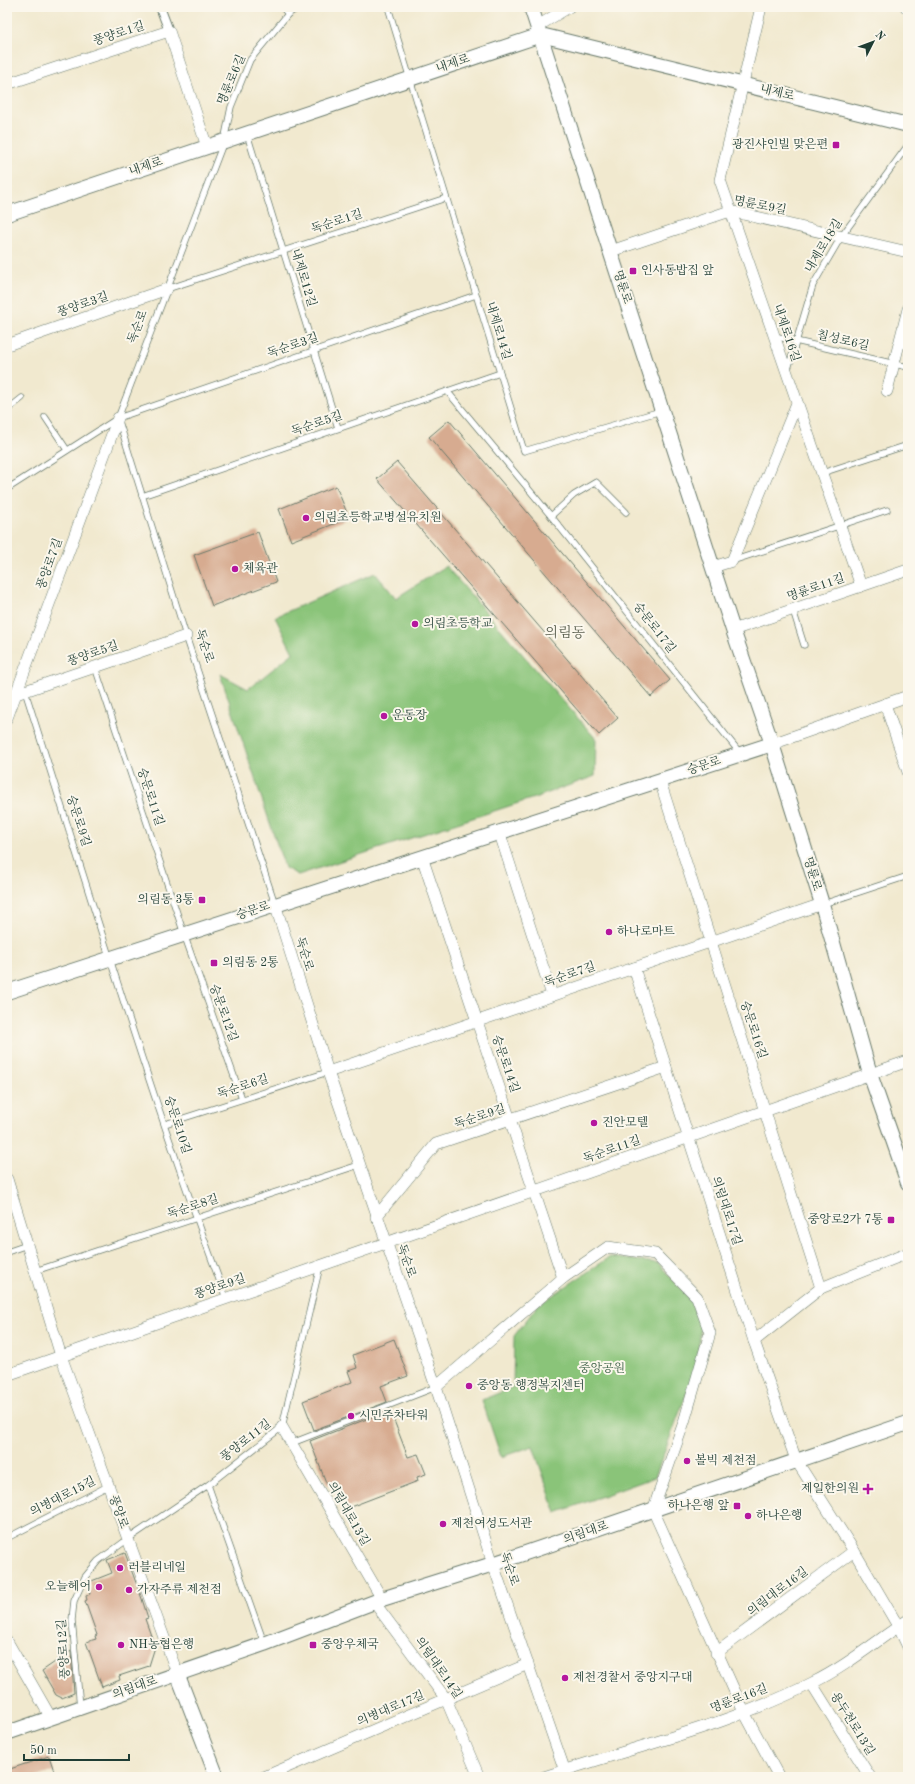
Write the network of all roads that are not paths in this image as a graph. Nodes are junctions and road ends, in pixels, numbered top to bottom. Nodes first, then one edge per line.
1 (160, 7) edge
2 (282, 7) edge
3 (299, 7) edge
4 (388, 7) edge
5 (531, 7) edge
6 (569, 7) edge
7 (761, 7) edge
8 (288, 14) junction
9 (539, 30) junction
10 (169, 31) junction
11 (410, 79) junction
12 (7, 84) edge
13 (742, 84) junction
14 (908, 125) edge
15 (247, 133) junction
16 (224, 141) junction
17 (908, 145) edge
18 (207, 147) junction
19 (446, 198) junction
20 (730, 211) junction
21 (7, 214) edge
22 (840, 236) junction
23 (284, 251) junction
24 (611, 252) junction
25 (908, 252) edge
26 (167, 289) junction
27 (476, 295) junction
28 (908, 308) edge
29 (773, 336) junction
30 (796, 341) junction
31 (7, 345) edge
32 (314, 350) junction
33 (894, 364) junction
34 (908, 367) edge
35 (500, 373) junction
36 (787, 373) junction
37 (447, 391) junction
38 (887, 391) dead end
39 (22, 398) dead end
40 (797, 402) junction
41 (7, 410) edge
42 (662, 411) junction
43 (45, 417) dead end
44 (118, 418) junction
45 (338, 428) junction
46 (908, 445) edge
47 (67, 450) junction
48 (822, 473) junction
49 (7, 489) edge
50 (142, 496) junction
51 (888, 510) dead end
52 (626, 512) dead end
53 (551, 516) junction
54 (840, 526) junction
55 (732, 561) junction
56 (713, 567) junction
57 (908, 570) edge
58 (861, 586) junction
59 (793, 610) junction
60 (733, 630) junction
61 (186, 636) junction
62 (804, 645) dead end
63 (95, 667) junction
64 (16, 693) edge
65 (908, 696) edge
66 (885, 704) junction
67 (7, 718) edge
68 (772, 744) junction
69 (741, 755) junction
70 (908, 772) edge
71 (660, 781) junction
72 (499, 832) junction
73 (422, 857) junction
74 (908, 876) edge
75 (275, 904) junction
76 (822, 904) junction
77 (184, 934) junction
78 (712, 942) junction
79 (110, 958) junction
80 (634, 968) junction
81 (7, 992) edge
82 (552, 995) junction
83 (477, 1021) junction
84 (908, 1060) edge
85 (666, 1067) junction
86 (328, 1072) junction
87 (870, 1074) junction
88 (242, 1099) junction
89 (765, 1110) junction
90 (510, 1120) junction
91 (164, 1124) junction
92 (689, 1137) junction
93 (359, 1165) junction
94 (7, 1178) edge
95 (908, 1183) edge
96 (534, 1191) junction
97 (376, 1217) junction
98 (196, 1218) junction
99 (386, 1243) junction
100 (27, 1245) junction
101 (7, 1252) edge
102 (908, 1253) edge
103 (320, 1266) junction
104 (35, 1271) junction
105 (563, 1278) junction
106 (821, 1288) junction
107 (226, 1298) junction
108 (754, 1341) junction
109 (61, 1356) junction
110 (7, 1375) edge
111 (436, 1387) junction
112 (908, 1423) edge
113 (282, 1427) junction
114 (292, 1443) junction
115 (796, 1460) junction
116 (208, 1485) junction
117 (108, 1486) junction
118 (653, 1510) junction
119 (7, 1538) edge
120 (128, 1538) junction
121 (854, 1551) junction
122 (493, 1564) junction
123 (378, 1600) junction
124 (908, 1620) edge
125 (898, 1626) junction
126 (7, 1641) edge
127 (264, 1644) junction
128 (908, 1647) edge
129 (716, 1653) junction
130 (528, 1664) junction
131 (177, 1673) junction
132 (812, 1684) junction
133 (446, 1699) junction
134 (80, 1708) junction
135 (744, 1712) junction
136 (51, 1718) junction
137 (7, 1733) edge
138 (566, 1774) edge
139 (217, 1777) edge
140 (264, 1777) edge
141 (479, 1777) edge
142 (544, 1777) edge
143 (779, 1777) edge
144 (870, 1777) edge

1 - 10 street
2 - 8 lane
3 - 8 lane, 명륜로6길
4 - 11 lane, 내제로14길
5 - 9 street, 명륜로
6 - 9 street
7 - 13 street, 내제로16길
8 - 16 lane, 명륜로6길
9 - 11 street, 내제로
9 - 13 street, 내제로
9 - 24 street, 명륜로
10 - 12 street, 풍양로1길
10 - 18 street
11 - 15 street, 내제로
11 - 19 lane, 내제로14길
13 - 14 street, 내제로
13 - 20 street, 내제로16길
15 - 16 street, 내제로
15 - 23 lane, 내제로12길
16 - 18 street, 내제로
16 - 26 lane, 독순로
17 - 22 lane, 내제로18길
18 - 21 street, 내제로
19 - 23 lane, 독순로1길
19 - 27 lane, 내제로14길
20 - 22 street, 명륜로9길
20 - 24 street, 명륜로9길
20 - 29 street, 내제로16길
22 - 25 street, 명륜로9길
22 - 30 lane, 내제로18길
23 - 26 lane, 독순로1길
23 - 32 lane, 내제로12길
24 - 42 street, 명륜로
26 - 31 street, 풍양로3길
26 - 44 lane, 독순로
27 - 32 lane, 독순로3길
27 - 35 lane, 내제로14길
28 - 33 street
29 - 30 lane, 칠성로6길
29 - 36 street, 내제로16길
30 - 33 lane, 칠성로6길
30 - 36 lane, 내제로18길
32 - 44 lane, 독순로3길
32 - 45 lane, 내제로12길
33 - 34 lane, 칠성로6길
33 - 38 street
35 - 37 lane, 독순로5길
35 - 42 lane, 내제로14길
36 - 40 street, 내제로16길
37 - 45 lane, 독순로5길
37 - 53 lane, 숭문로17길
39 - 41 lane
40 - 48 street, 내제로16길
40 - 55 street
42 - 56 street, 명륜로
43 - 47 lane
44 - 47 lane, 독순로3길
44 - 50 lane, 독순로
44 - 64 street, 풍양로7길
45 - 50 lane, 독순로5길
46 - 48 lane
47 - 49 lane, 독순로3길
48 - 54 street, 내제로16길
50 - 61 lane, 독순로
51 - 54 lane
52 - 53 lane
53 - 69 lane, 숭문로17길
54 - 55 lane
54 - 58 street, 내제로16길
55 - 56 street
56 - 60 street, 명륜로
57 - 58 street, 명륜로11길
58 - 59 street, 명륜로11길
59 - 60 street, 명륜로11길
59 - 62 lane
60 - 68 street, 명륜로
61 - 63 street, 풍양로5길
61 - 75 lane, 독순로
63 - 64 street, 풍양로5길
63 - 77 lane, 숭문로11길
64 - 67 street, 풍양로7길
64 - 79 lane, 숭문로9길
65 - 66 street, 숭문로
66 - 68 street, 숭문로
66 - 70 street
68 - 69 street, 숭문로
68 - 76 street, 명륜로
69 - 71 street, 숭문로
71 - 72 street, 숭문로
71 - 78 street, 숭문로16길
72 - 73 street, 숭문로
72 - 82 street
73 - 75 street, 숭문로
73 - 83 street, 숭문로14길
74 - 76 lane
75 - 77 street, 숭문로
75 - 86 street, 독순로
76 - 78 street, 독순로7길
76 - 87 street, 명륜로
77 - 79 street, 숭문로
77 - 88 lane, 숭문로12길
78 - 80 street, 독순로7길
78 - 89 street, 숭문로16길
79 - 81 street, 숭문로
79 - 91 lane, 숭문로10길
80 - 82 street, 독순로7길
80 - 85 street, 의림대로17길
82 - 83 street, 독순로7길
83 - 86 street, 독순로7길
83 - 90 street, 숭문로14길
84 - 87 street, 독순로11길
85 - 90 street, 독순로9길
85 - 92 street, 의림대로17길
86 - 88 lane, 독순로6길
86 - 93 street, 독순로
87 - 89 street, 독순로11길
87 - 95 street, 명륜로
88 - 91 lane, 독순로6길
89 - 92 street, 독순로11길
89 - 106 street, 숭문로16길
90 - 96 street, 숭문로14길
90 - 97 street, 독순로9길
91 - 98 lane, 숭문로10길
92 - 96 street, 독순로11길
92 - 108 street, 의림대로17길
93 - 97 street, 독순로
93 - 98 lane, 독순로8길
94 - 100 street, 풍양로
96 - 99 street, 독순로11길
96 - 105 street, 숭문로14길
97 - 99 street, 독순로
98 - 104 lane, 독순로8길
98 - 107 lane, 숭문로10길
99 - 103 street, 풍양로9길
99 - 111 street, 독순로
100 - 101 lane
100 - 104 street, 풍양로
102 - 106 street
103 - 107 street, 풍양로9길
103 - 113 lane, 풍양로11길
104 - 109 street, 풍양로
105 - 111 street
105 - 118 street
106 - 108 street
107 - 109 street, 풍양로9길
108 - 115 street, 의림대로17길
109 - 110 street, 풍양로9길
109 - 117 street, 풍양로
111 - 114 lane
111 - 122 street, 독순로
112 - 115 street, 의림대로
113 - 114 street, 의림대로13길
113 - 116 lane, 풍양로11길
114 - 123 street, 의림대로13길
115 - 118 street, 의림대로
115 - 121 street, 의림대로17길
116 - 120 lane, 풍양로11길
116 - 127 lane
117 - 119 lane, 의병대로15길
117 - 120 street, 풍양로
118 - 122 street, 의림대로
118 - 129 street
120 - 131 street, 풍양로
120 - 134 lane, 풍양로12길
121 - 125 street, 의림대로17길
121 - 129 street, 의림대로16길
122 - 123 street, 의림대로
122 - 130 street, 독순로
123 - 127 street, 의림대로
123 - 133 street, 의림대로14길
124 - 125 street, 명륜로16길
125 - 128 street, 의림대로17길
125 - 132 street, 명륜로16길
126 - 136 street
127 - 131 street, 의림대로
129 - 135 street
130 - 133 street, 의병대로17길
130 - 138 street, 독순로
131 - 134 street, 의림대로
131 - 139 street, 풍양로
132 - 135 street, 명륜로16길
132 - 144 street, 용두천로13길
133 - 140 street, 의병대로17길
133 - 141 street, 의림대로14길
134 - 136 street, 의림대로
135 - 138 street, 명륜로16길
135 - 143 street
136 - 137 street, 의림대로
138 - 142 street, 명륜로16길

